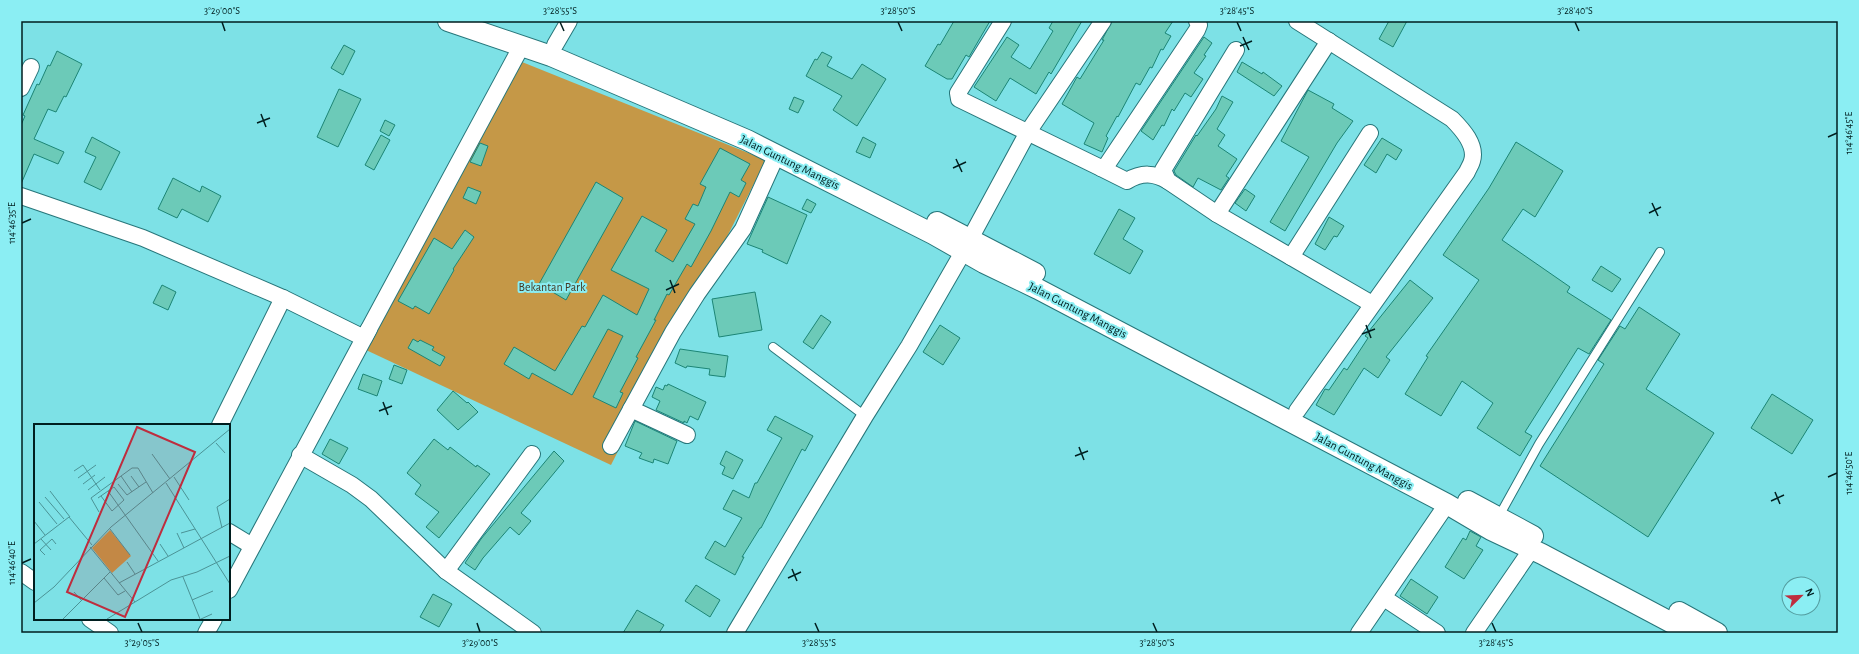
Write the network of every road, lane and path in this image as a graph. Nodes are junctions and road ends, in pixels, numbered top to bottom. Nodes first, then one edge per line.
1 (448, 21) edge
2 (484, 21) edge
3 (569, 21) edge
4 (1003, 21) edge
5 (1103, 21) edge
6 (1197, 21) edge
7 (1297, 21) edge
8 (1329, 41) junction
9 (519, 42) junction
10 (555, 45) junction
11 (1236, 50) dead end
12 (725, 124) junction
13 (1028, 132) junction
14 (1370, 133) dead end
15 (777, 154) junction
16 (1101, 168) junction
17 (1168, 181) junction
18 (21, 196) edge
19 (1217, 214) junction
20 (966, 245) junction
21 (1660, 252) dead end
22 (1291, 258) junction
23 (283, 298) junction
24 (1372, 304) junction
25 (364, 338) junction
26 (773, 347) dead end
27 (631, 409) junction
28 (1297, 411) junction
29 (865, 416) junction
30 (220, 424) edge
31 (687, 435) dead end
32 (611, 446) dead end
33 (1361, 452) junction
34 (532, 454) dead end
35 (300, 455) junction
36 (1447, 504) junction
37 (1498, 518) junction
38 (230, 533) edge
39 (252, 546) junction
40 (1531, 550) junction
41 (446, 571) junction
42 (21, 572) edge
43 (34, 581) edge
44 (230, 588) edge
45 (1384, 598) junction
46 (91, 620) edge
47 (213, 620) edge
48 (110, 633) edge
49 (206, 633) edge
50 (533, 633) edge
51 (735, 633) edge
52 (1358, 633) edge
53 (1437, 633) edge
54 (1474, 633) edge
55 (1691, 633) edge
56 (1717, 633) edge

1 - 9 street, Jalan Guntung Manggis
2 - 9 street, Jalan Guntung Manggis
3 - 10 street
4 - 13 street
5 - 13 street
6 - 16 street
7 - 8 street
8 - 19 street
8 - 24 street
9 - 10 street, Jalan Guntung Manggis
9 - 12 street, Jalan Guntung Manggis
9 - 25 street
10 - 12 street, Jalan Guntung Manggis
11 - 17 street
12 - 15 street, Jalan Guntung Manggis
12 - 20 street, Jalan Guntung Manggis
13 - 16 street
13 - 20 street
14 - 22 street
15 - 20 street, Jalan Guntung Manggis
15 - 27 street
16 - 17 street
17 - 19 street
18 - 23 street
19 - 22 street
20 - 28 street, Jalan Guntung Manggis
20 - 29 street
20 - 33 street, Jalan Guntung Manggis
21 - 37 lane
22 - 24 street
23 - 25 street
23 - 30 street
24 - 28 street
25 - 35 street
26 - 29 lane
27 - 31 street
27 - 32 street
28 - 33 street, Jalan Guntung Manggis
29 - 51 street
33 - 36 street, Jalan Guntung Manggis
33 - 37 street, Jalan Guntung Manggis
34 - 41 street
35 - 39 street
35 - 41 street
36 - 40 street, Jalan Guntung Manggis
36 - 45 street
37 - 56 street, Jalan Guntung Manggis
38 - 39 street
39 - 44 street
40 - 54 street
40 - 55 street, Jalan Guntung Manggis
41 - 50 street
42 - 43 street
45 - 52 street
45 - 53 street
46 - 48 street
47 - 49 street

